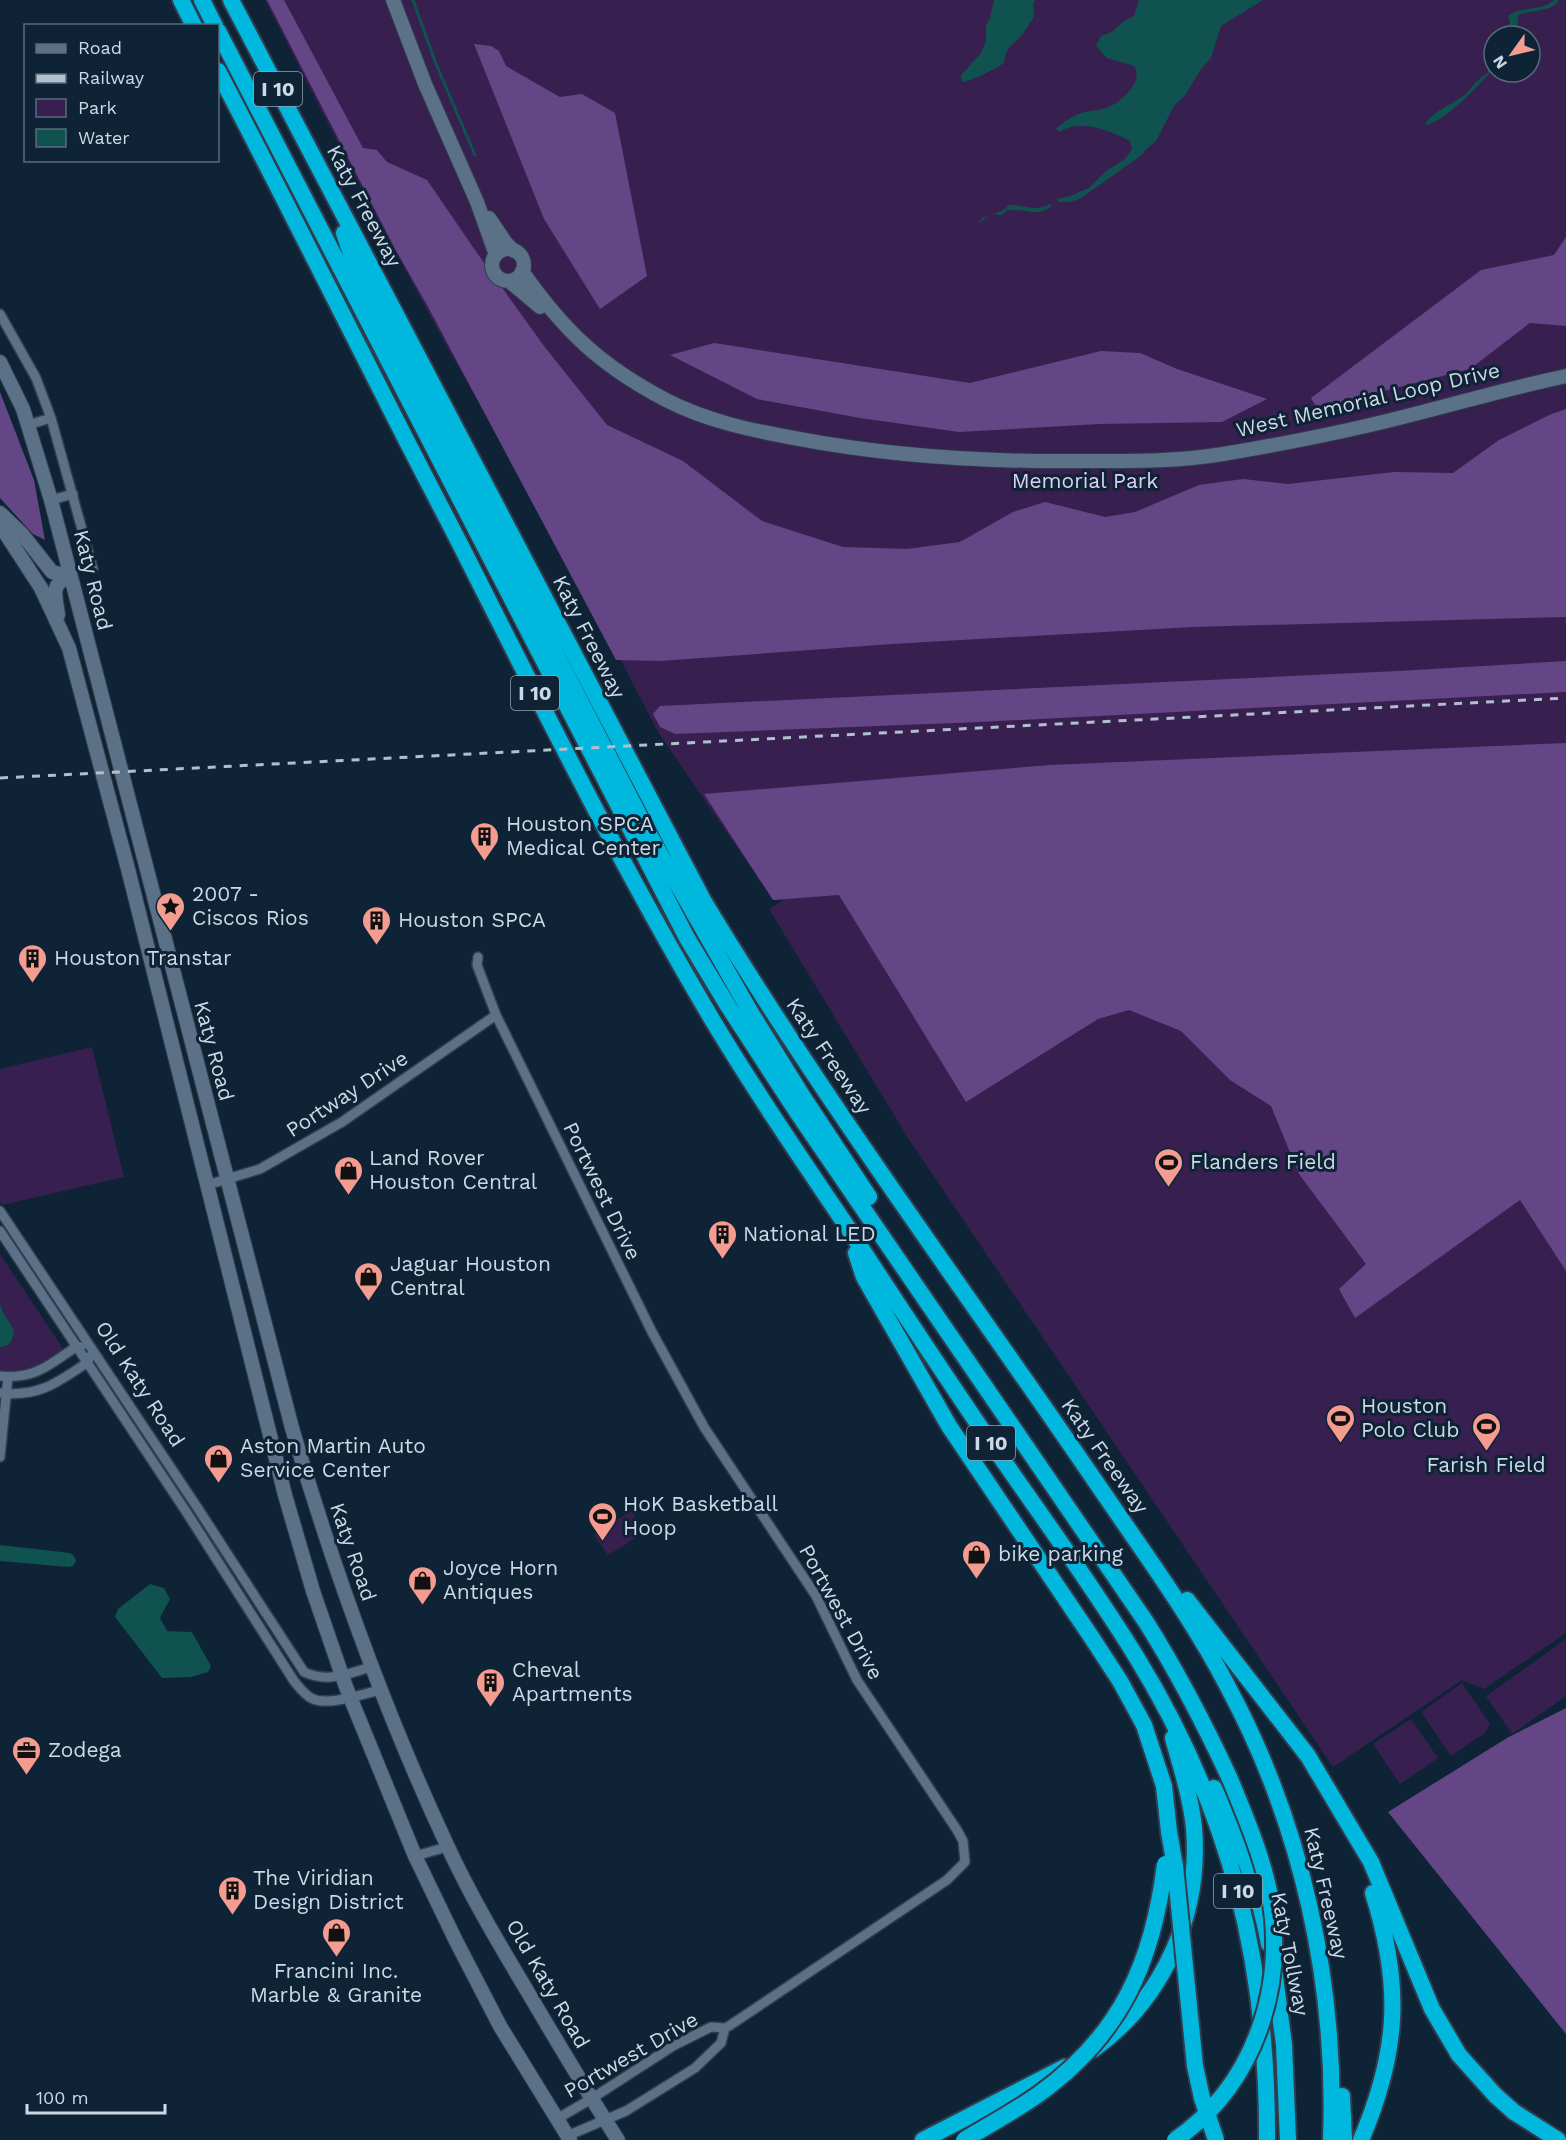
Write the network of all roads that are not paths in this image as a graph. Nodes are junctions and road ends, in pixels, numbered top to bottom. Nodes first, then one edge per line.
1 (181, 0) edge
2 (202, 0) edge
3 (231, 0) edge
4 (393, 0) edge
5 (193, 24) edge
6 (214, 24) edge
7 (219, 33) edge
8 (219, 73) edge
9 (324, 178) junction
10 (477, 202) junction
11 (514, 251) junction
12 (496, 255) junction
13 (522, 271) junction
14 (509, 281) junction
15 (0, 314) edge
16 (563, 324) junction
17 (0, 362) edge
18 (1566, 376) edge
19 (51, 418) junction
20 (28, 425) junction
21 (73, 494) junction
22 (51, 500) junction
23 (0, 513) edge
24 (0, 525) edge
25 (0, 538) edge
26 (20, 554) junction
27 (93, 569) dead end
28 (69, 576) junction
29 (60, 627) junction
30 (478, 957) dead end
31 (181, 1005) junction
32 (163, 1013) junction
33 (496, 1015) junction
34 (216, 1141) junction
35 (198, 1147) junction
36 (226, 1180) junction
37 (207, 1185) junction
38 (1, 1214) edge
39 (845, 1224) junction
40 (0, 1231) edge
41 (77, 1346) junction
42 (92, 1348) junction
43 (88, 1362) junction
44 (4, 1377) edge
45 (3, 1393) edge
46 (1076, 1452) junction
47 (0, 1457) edge
48 (197, 1506) junction
49 (187, 1513) junction
50 (1139, 1660) junction
51 (375, 1679) junction
52 (346, 1687) junction
53 (1234, 1778) junction
54 (1350, 1827) junction
55 (1169, 1832) junction
56 (447, 1847) junction
57 (415, 1856) junction
58 (725, 2028) junction
59 (1330, 2043) junction
60 (591, 2099) junction
61 (556, 2119) junction
62 (604, 2119) junction
63 (568, 2138) edge
64 (618, 2140) edge
65 (923, 2140) edge
66 (964, 2140) edge
67 (1174, 2140) edge
68 (1189, 2140) edge
69 (1216, 2140) edge
70 (1267, 2140) edge
71 (1288, 2140) edge
72 (1331, 2140) edge
73 (1344, 2140) edge
74 (1361, 2140) edge
75 (1558, 2140) edge

1 - 5 highway
2 - 6 highway
3 - 9 highway, Katy Freeway / I 10
4 - 10 main road
7 - 53 highway
8 - 39 highway, I 10
9 - 46 highway, Katy Freeway / I 10
9 - 53 highway
10 - 11 main road
10 - 12 main road
11 - 12 main road
11 - 13 main road
12 - 14 main road
13 - 14 main road
13 - 16 main road, West Memorial Loop Drive
14 - 16 main road, West Memorial Loop Drive
15 - 19 street
16 - 18 main road, West Memorial Loop Drive
17 - 20 main road, Katy Road
19 - 20 street
19 - 21 street
20 - 22 main road, Katy Road
21 - 22 street
21 - 27 street
22 - 28 main road, Katy Road
23 - 28 main road
24 - 26 main road, Katy Road
25 - 26 main road
26 - 29 main road, Katy Road
28 - 29 main road
28 - 31 main road, Katy Road
29 - 32 main road, Katy Road
30 - 33 street, Portwest Drive
31 - 32 main road
31 - 34 main road, Katy Road
32 - 35 main road, Katy Road
33 - 36 street, Portway Drive
33 - 58 street, Portwest Drive
34 - 35 main road
34 - 36 main road, Katy Road
35 - 37 main road, Katy Road
36 - 37 street, Portway Drive
36 - 51 main road, Katy Road
37 - 52 main road, Katy Road
38 - 42 street, Old Katy Road
39 - 50 highway, I 10
39 - 55 highway
40 - 41 street, Old Katy Road
41 - 42 street
41 - 43 street, Old Katy Road
41 - 44 street
42 - 43 street
42 - 48 street, Old Katy Road
43 - 45 street
43 - 49 street, Old Katy Road
44 - 45 street
45 - 47 street
46 - 54 highway
46 - 59 highway, Katy Freeway / I 10
48 - 49 street
48 - 52 street, Old Katy Road
49 - 52 street, Old Katy Road
50 - 65 highway
50 - 70 highway, I 10
50 - 71 highway, Katy Tollway
51 - 52 street, Old Katy Road
51 - 52 street, Old Katy Road
51 - 56 main road, Old Katy Road
52 - 57 main road
53 - 67 highway, bridge
53 - 68 highway
54 - 74 highway
54 - 75 highway
55 - 66 highway, bridge
55 - 69 highway, bridge
56 - 57 street
56 - 60 main road, Old Katy Road
57 - 61 main road
58 - 60 street, Portwest Drive
58 - 62 street, Portwest Drive
59 - 72 highway, Katy Freeway / I 10
59 - 73 highway
60 - 61 street, Portwest Drive
60 - 62 main road, Old Katy Road
61 - 63 main road
62 - 63 street, Portwest Drive
62 - 64 main road, Old Katy Road

